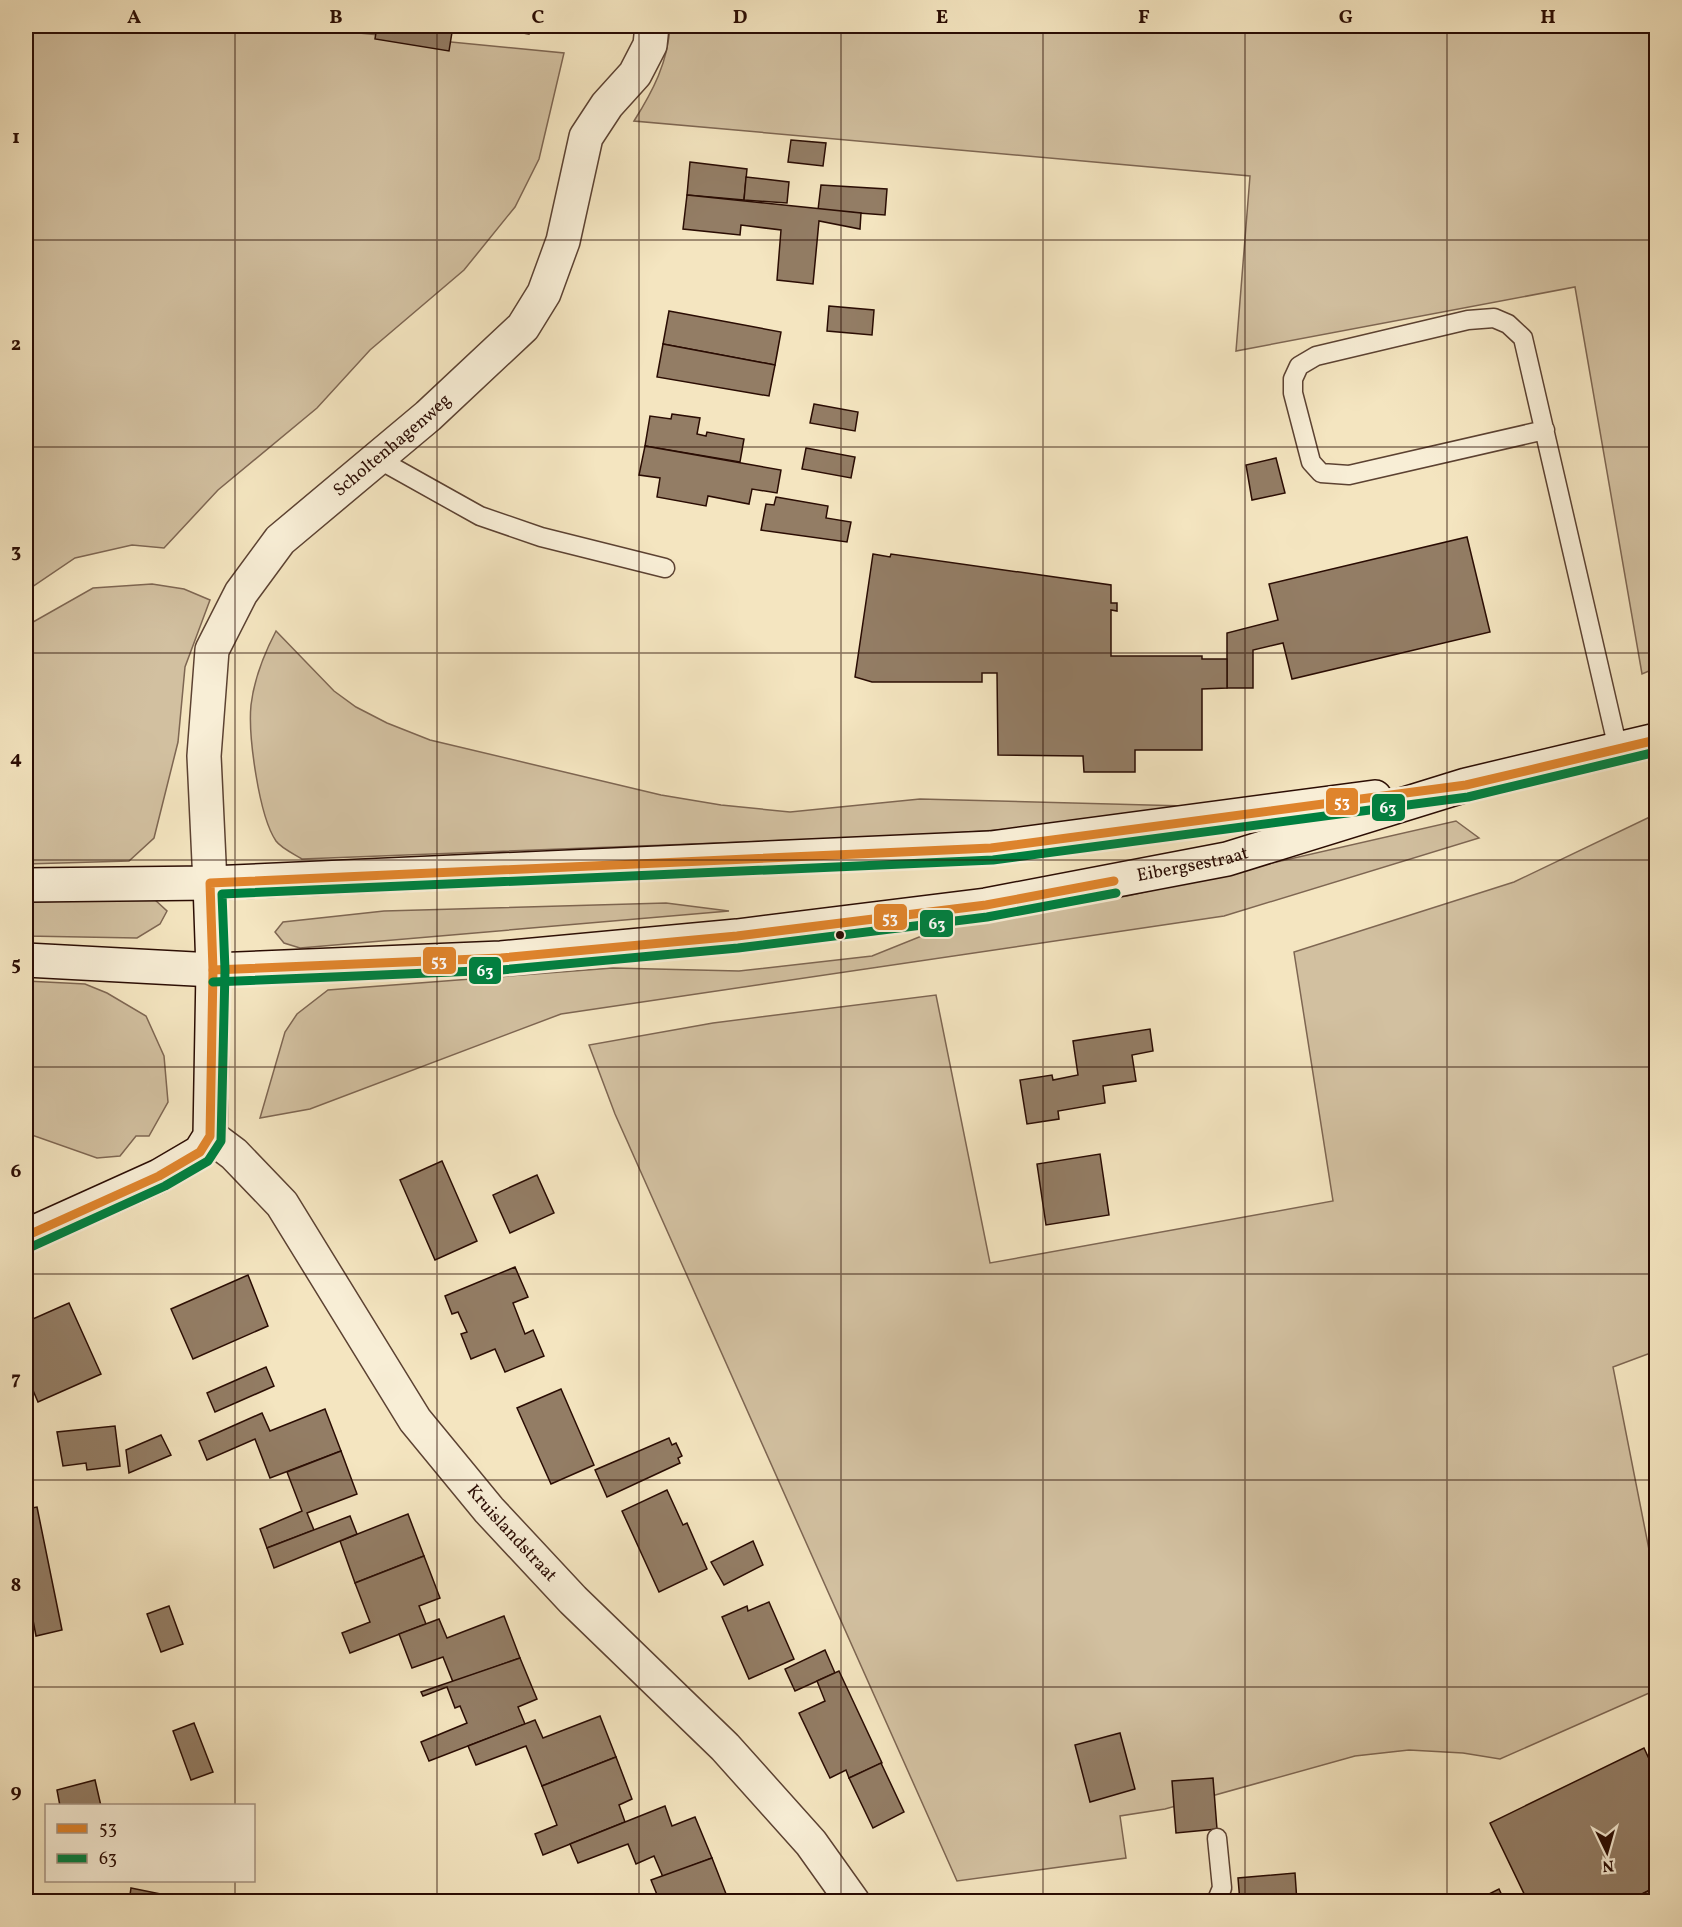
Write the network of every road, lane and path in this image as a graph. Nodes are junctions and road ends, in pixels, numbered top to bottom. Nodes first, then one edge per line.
1 (652, 26) edge
2 (1545, 430) junction
3 (378, 459) junction
4 (666, 568) dead end
5 (1656, 740) edge
6 (1618, 749) junction
7 (1466, 785) junction
8 (210, 883) junction
9 (26, 885) edge
10 (26, 960) edge
11 (213, 970) junction
12 (210, 1136) junction
13 (26, 1236) edge
14 (1217, 1838) dead end
15 (853, 1902) edge
16 (1216, 1902) edge

1 - 3 main road, Scholtenhagenweg
2 - 2 lane
2 - 6 lane
3 - 4 lane
3 - 8 main road, Scholtenhagenweg
5 - 6 main road, Eibergsestraat
6 - 7 main road, Eibergsestraat
7 - 8 main road, Eibergsestraat
7 - 11 main road, Eibergsestraat
8 - 9 main road, Eibergsestraat
8 - 11 main road, Scholtenhagenweg
10 - 11 main road, Eibergsestraat
11 - 12 main road
12 - 13 main road
12 - 15 main road, Kruislandstraat
14 - 16 lane

